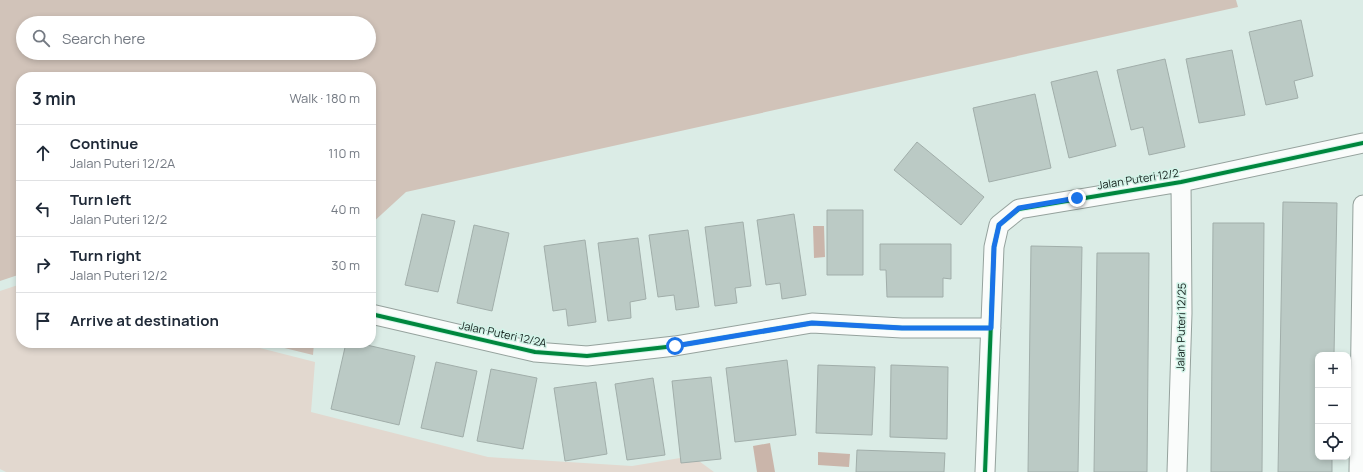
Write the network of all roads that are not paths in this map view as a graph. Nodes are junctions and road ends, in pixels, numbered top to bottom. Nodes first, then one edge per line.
1 (1363, 143) edge
2 (1181, 182) junction
3 (1363, 205) edge
4 (376, 315) edge
5 (991, 328) junction
6 (985, 472) edge
7 (1177, 472) edge
8 (1359, 472) edge

1 - 2 street, Jalan Puteri 12/2
2 - 5 street, Jalan Puteri 12/2
2 - 7 street, Jalan Puteri 12/25
3 - 8 street
4 - 5 street, Jalan Puteri 12/2A
5 - 6 street, Jalan Puteri 12/2

